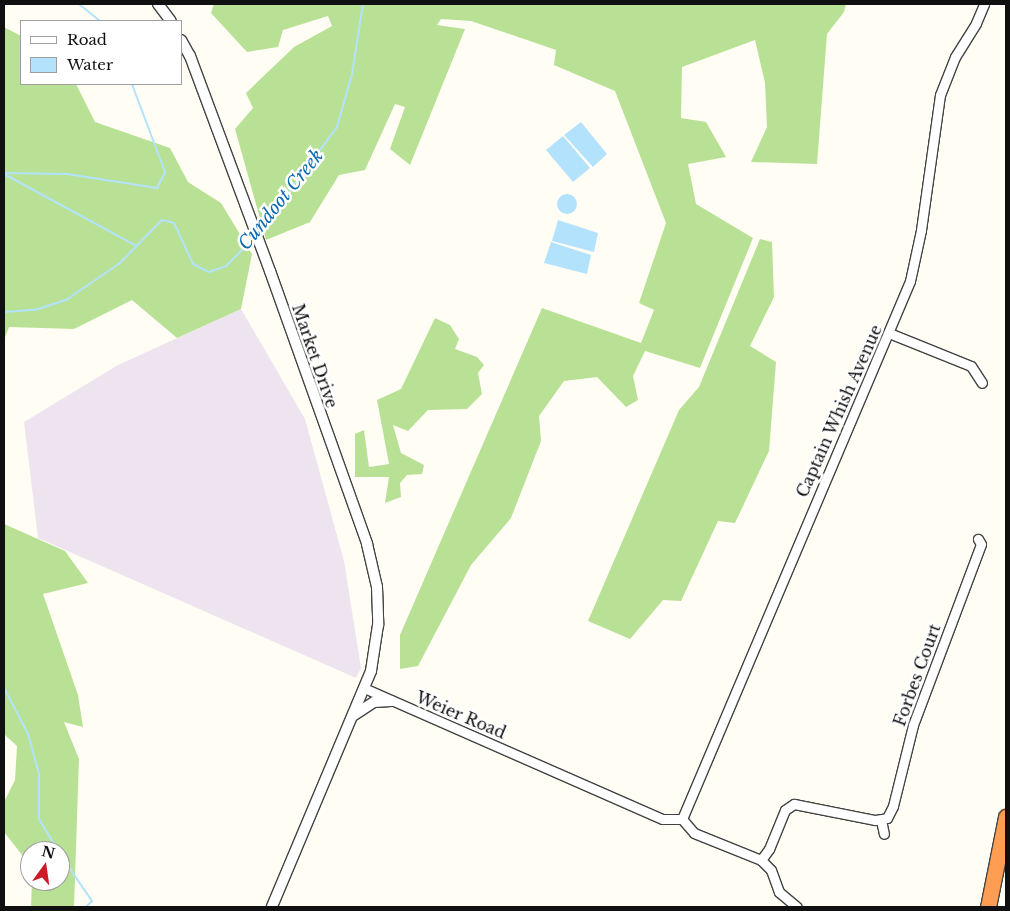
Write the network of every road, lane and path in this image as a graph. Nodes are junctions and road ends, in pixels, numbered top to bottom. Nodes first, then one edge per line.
1 (158, 4) edge
2 (984, 4) edge
3 (170, 20) edge
4 (182, 42) edge
5 (890, 333) junction
6 (982, 383) dead end
7 (978, 539) dead end
8 (364, 688) junction
9 (391, 701) junction
10 (352, 716) junction
11 (1006, 817) edge
12 (682, 819) junction
13 (881, 820) junction
14 (884, 834) dead end
15 (762, 860) junction
16 (272, 907) edge
17 (797, 907) edge
18 (988, 907) edge

1 - 3 street
2 - 5 street, Captain Whish Avenue
4 - 8 street, Market Drive
5 - 6 street
5 - 12 street, Captain Whish Avenue
7 - 13 street, Forbes Court
8 - 9 street, Weier Road
8 - 10 street
9 - 10 street
9 - 12 street, Weier Road
10 - 16 street
11 - 18 highway
12 - 15 street
13 - 14 street
13 - 15 street
15 - 17 street

